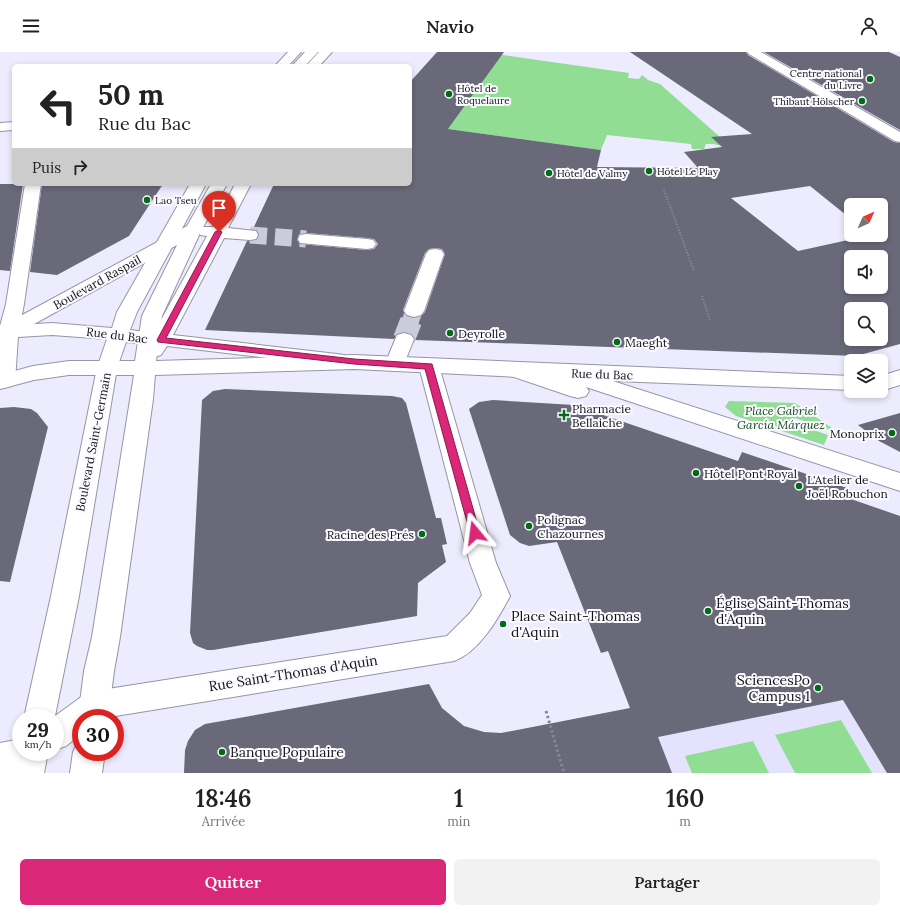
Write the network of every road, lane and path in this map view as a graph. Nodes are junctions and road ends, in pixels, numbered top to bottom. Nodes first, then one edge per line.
1 (295, 52) edge
2 (312, 52) edge
3 (326, 52) edge
4 (753, 52) edge
5 (283, 64) edge
6 (300, 64) edge
7 (314, 64) edge
8 (12, 126) edge
9 (0, 127) edge
10 (900, 138) edge
11 (33, 186) edge
12 (197, 186) edge
13 (218, 186) edge
14 (242, 186) edge
15 (664, 190) dead end
16 (193, 229) junction
17 (219, 232) junction
18 (250, 234) tunnel mouth
19 (306, 239) tunnel mouth
20 (166, 244) junction
21 (366, 244) dead end
22 (435, 254) dead end
23 (694, 271) dead end
24 (702, 296) dead end
25 (414, 311) tunnel mouth
26 (710, 321) dead end
27 (3, 333) edge
28 (120, 335) junction
29 (154, 339) junction
30 (404, 339) tunnel mouth
31 (354, 362) junction
32 (395, 364) junction
33 (429, 366) junction
34 (107, 368) junction
35 (145, 368) junction
36 (515, 370) junction
37 (562, 372) junction
38 (900, 378) edge
39 (2, 382) edge
40 (888, 382) edge
41 (844, 383) edge
42 (660, 420) dead end
43 (900, 482) edge
44 (41, 709) edge
45 (94, 709) edge
46 (106, 709) edge
47 (546, 711) dead end
48 (12, 756) edge
49 (0, 759) edge
50 (30, 761) edge
51 (88, 761) edge
52 (28, 773) edge
53 (86, 773) edge
54 (564, 773) edge

1 - 5 street
2 - 6 street
3 - 7 street
4 - 10 street
8 - 9 street
11 - 27 street
12 - 20 street, Boulevard Saint-Germain
13 - 16 street
14 - 17 street
15 - 23 path
16 - 17 street
16 - 20 street, Boulevard Raspail
16 - 29 street
17 - 18 street
17 - 29 street
19 - 21 street
20 - 27 street, Boulevard Raspail
20 - 28 street, Boulevard Saint-Germain
22 - 25 street
24 - 26 path
27 - 28 street, Rue du Bac
27 - 39 street
28 - 29 street, Rue du Bac
28 - 34 street, Boulevard Saint-Germain
29 - 31 street, Rue du Bac
29 - 35 street
30 - 32 street
31 - 32 street, Rue du Bac
31 - 35 street, Rue du Bac
32 - 33 street, Rue du Bac
33 - 36 street, Rue du Bac
33 - 46 street, Rue Saint-Thomas d'Aquin
34 - 35 street
34 - 39 street
34 - 44 street, Boulevard Saint-Germain
35 - 45 street
36 - 37 street, Rue du Bac
36 - 42 street
37 - 41 street, Rue du Bac
37 - 43 street
38 - 40 street
47 - 54 path
48 - 49 street
50 - 52 street
51 - 53 street

